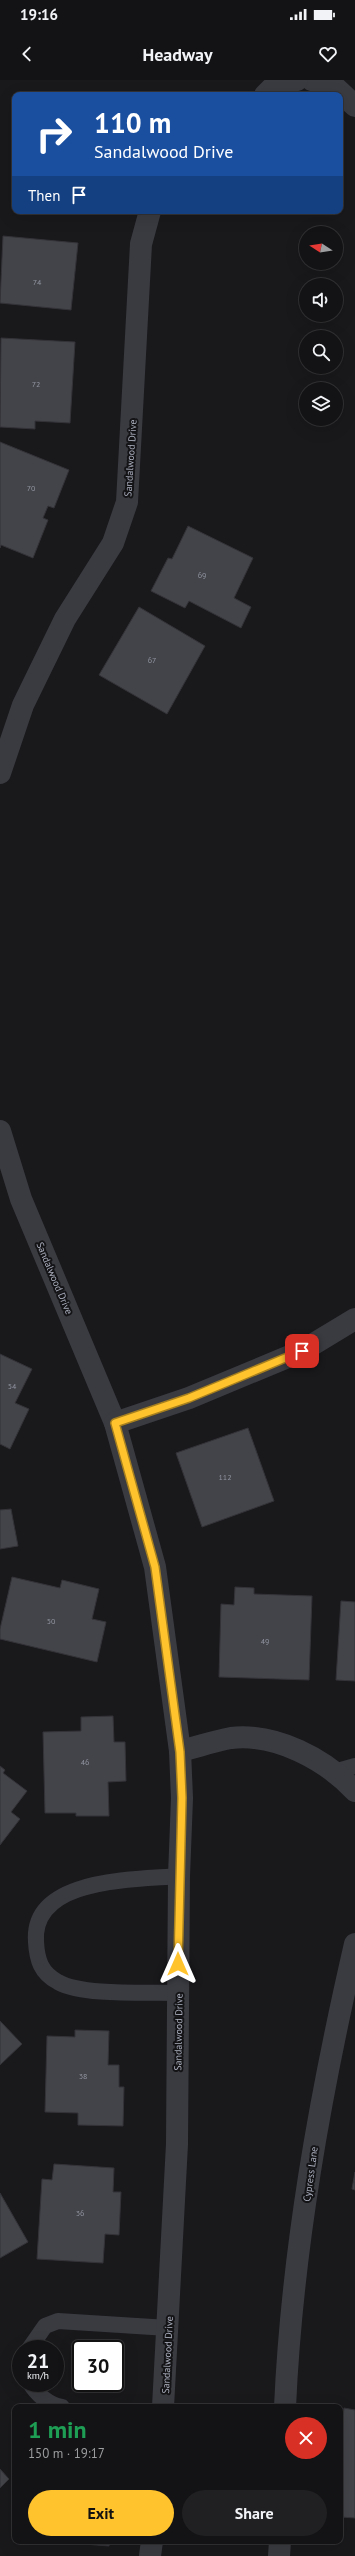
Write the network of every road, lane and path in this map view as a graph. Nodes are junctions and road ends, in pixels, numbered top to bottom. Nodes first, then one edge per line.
1 (297, 80) edge
2 (312, 80) edge
3 (268, 92) edge
4 (340, 92) edge
5 (343, 95) edge
6 (355, 106) edge
7 (149, 214) edge
8 (0, 773) edge
9 (0, 1131) edge
10 (355, 1319) edge
11 (115, 1423) junction
12 (180, 1752) junction
13 (355, 1766) edge
14 (334, 1772) junction
15 (355, 1791) edge
16 (179, 1876) junction
17 (355, 1944) edge
18 (178, 1993) junction
19 (168, 2328) junction
20 (35, 2340) edge
21 (37, 2392) edge
22 (53, 2404) edge
23 (163, 2404) edge
24 (285, 2404) edge
25 (152, 2544) edge
26 (280, 2544) edge
27 (150, 2556) edge
28 (279, 2556) edge

1 - 3 street
2 - 4 street
5 - 6 street
7 - 8 street, Sandalwood Drive
9 - 11 street, Sandalwood Drive
10 - 11 street
11 - 12 street, Sandalwood Drive
12 - 14 street
12 - 16 street, Sandalwood Drive
13 - 14 lane
14 - 15 street
16 - 18 street, Sandalwood Drive
16 - 18 lane
17 - 24 street, Cypress Lane
18 - 19 street, Sandalwood Drive
19 - 20 lane
19 - 23 street, Sandalwood Drive
21 - 22 lane
25 - 27 street
26 - 28 street

